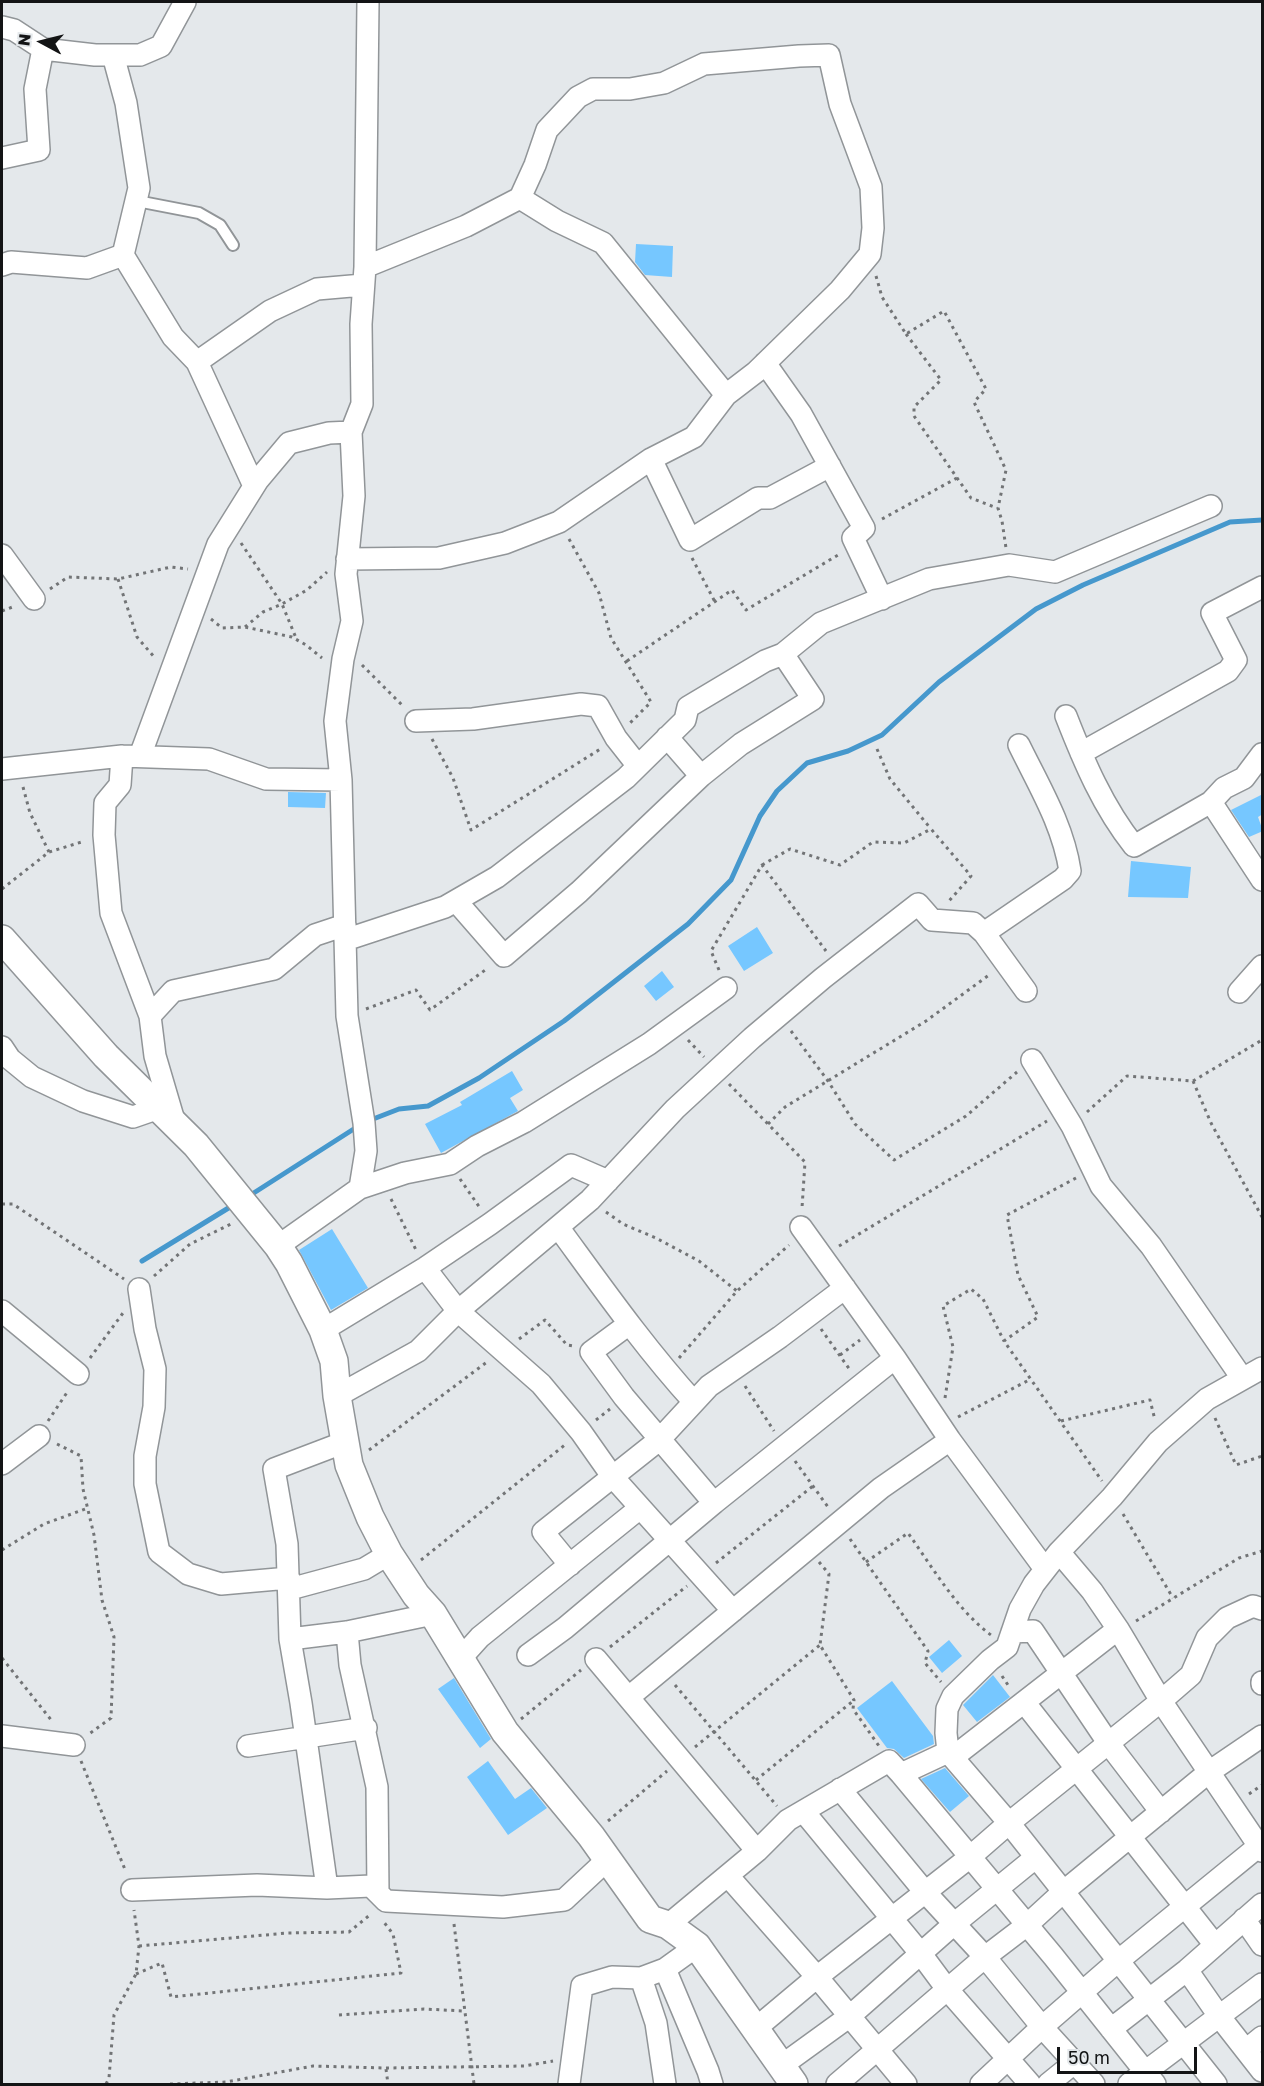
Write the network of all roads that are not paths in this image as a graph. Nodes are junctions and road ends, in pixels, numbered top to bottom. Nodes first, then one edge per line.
1 (185, 2) edge
2 (368, 2) edge
3 (2, 27) edge
4 (43, 49) junction
5 (113, 55) junction
6 (2, 158) edge
7 (520, 198) junction
8 (137, 201) junction
9 (233, 245) dead end
10 (123, 255) junction
11 (2, 265) edge
12 (364, 276) junction
13 (196, 362) junction
14 (765, 363) junction
15 (726, 395) junction
16 (351, 432) junction
17 (651, 459) junction
18 (830, 466) junction
19 (254, 486) junction
20 (1211, 506) dead end
21 (2, 555) edge
22 (347, 567) junction
23 (1263, 587) edge
24 (34, 599) road end
25 (882, 599) junction
26 (783, 654) junction
27 (1066, 716) dead end
28 (416, 721) dead end
29 (667, 737) junction
30 (1018, 745) dead end
31 (1080, 753) junction
32 (1263, 754) edge
33 (131, 756) junction
34 (638, 766) junction
35 (9, 769) edge
36 (701, 776) junction
37 (341, 780) junction
38 (1211, 802) junction
39 (1263, 880) edge
40 (456, 901) junction
41 (345, 932) junction
42 (984, 933) junction
43 (2, 939) edge
44 (1263, 966) edge
45 (726, 988) road end
46 (1026, 991) dead end
47 (1239, 992) dead end
48 (150, 1016) junction
49 (2, 1047) edge
50 (1032, 1060) road end
51 (167, 1116) junction
52 (608, 1181) junction
53 (360, 1188) junction
54 (558, 1227) junction
55 (803, 1229) road end
56 (278, 1246) junction
57 (425, 1268) junction
58 (845, 1288) junction
59 (139, 1289) road end
60 (458, 1311) junction
61 (2, 1314) edge
62 (629, 1324) junction
63 (323, 1330) junction
64 (895, 1358) junction
65 (1263, 1368) edge
66 (78, 1374) road end
67 (1242, 1378) junction
68 (337, 1396) junction
69 (694, 1402) junction
70 (945, 1433) junction
71 (39, 1436) road end
72 (659, 1440) junction
73 (347, 1454) junction
74 (2, 1464) edge
75 (612, 1476) junction
76 (714, 1503) junction
77 (640, 1508) junction
78 (670, 1541) junction
79 (1059, 1552) junction
80 (396, 1564) junction
81 (570, 1564) junction
82 (1045, 1569) junction
83 (289, 1583) junction
84 (1263, 1609) edge
85 (733, 1611) junction
86 (433, 1614) junction
87 (1119, 1629) junction
88 (347, 1632) junction
89 (290, 1639) junction
90 (1010, 1639) junction
91 (528, 1655) dead end
92 (461, 1658) junction
93 (596, 1659) road end
94 (1060, 1674) junction
95 (629, 1697) junction
96 (1161, 1701) junction
97 (1023, 1703) junction
98 (366, 1728) junction
99 (2, 1736) edge
100 (305, 1736) junction
101 (1263, 1736) edge
102 (1109, 1744) junction
103 (74, 1745) road end
104 (248, 1746) dead end
105 (948, 1752) junction
106 (895, 1767) junction
107 (1078, 1768) junction
108 (1209, 1772) junction
109 (840, 1789) junction
110 (1161, 1812) junction
111 (796, 1816) junction
112 (1008, 1823) junction
113 (1129, 1838) junction
114 (1261, 1849) edge
115 (757, 1851) junction
116 (970, 1857) junction
117 (1035, 1857) junction
118 (608, 1859) junction
119 (728, 1876) junction
120 (327, 1888) junction
121 (996, 1889) junction
122 (132, 1890) road end
123 (1063, 1892) junction
124 (925, 1893) junction
125 (380, 1901) junction
126 (1263, 1904) edge
127 (1184, 1908) junction
128 (891, 1919) junction
129 (1244, 1919) junction
130 (954, 1924) junction
131 (668, 1925) junction
132 (1027, 1925) junction
133 (1215, 1945) junction
134 (1263, 1945) edge
135 (698, 1946) junction
136 (921, 1954) junction
137 (985, 1957) junction
138 (1118, 1961) junction
139 (665, 1969) junction
140 (1187, 1970) junction
141 (817, 1977) junction
142 (641, 1978) junction
143 (1263, 1984) edge
144 (947, 1989) junction
145 (1081, 1993) junction
146 (1147, 2000) junction
147 (849, 2016) junction
148 (1219, 2016) junction
149 (1042, 2027) junction
150 (755, 2029) junction
151 (1110, 2029) junction
152 (1263, 2037) edge
153 (1183, 2043) junction
154 (876, 2050) junction
155 (1245, 2050) junction
156 (1007, 2060) junction
157 (1074, 2063) junction
158 (1263, 2071) edge
159 (788, 2076) edge
160 (1143, 2080) edge
161 (1207, 2081) edge
162 (844, 2082) edge
163 (569, 2085) edge
164 (665, 2085) edge
165 (712, 2085) edge
166 (906, 2085) edge
167 (981, 2085) edge
168 (1030, 2085) edge
169 (1048, 2085) edge
170 (1094, 2085) edge

1 - 5 street
2 - 12 street
3 - 4 street
4 - 5 street
4 - 6 street
5 - 8 street
7 - 12 street
7 - 14 street
7 - 15 street
8 - 9 lane
8 - 10 street
10 - 11 street
10 - 13 street
12 - 13 street
12 - 16 street
13 - 19 street
14 - 15 street
14 - 18 street
15 - 17 street
16 - 19 street
16 - 22 street
17 - 18 street
17 - 22 street
18 - 25 street
19 - 33 street
20 - 25 street
21 - 24 street
22 - 37 street
23 - 31 street
25 - 26 street
26 - 29 street
26 - 36 street
27 - 31 street
28 - 34 street
29 - 34 street
29 - 36 street
30 - 42 street
31 - 38 street
32 - 38 street
33 - 35 street
33 - 37 street
33 - 48 street
34 - 40 street
36 - 40 street
37 - 41 street
38 - 39 street
40 - 41 street
41 - 48 street
41 - 53 street
42 - 46 street
42 - 52 street
43 - 51 street
44 - 47 street
45 - 53 street
48 - 51 street
49 - 51 street
50 - 67 street
51 - 56 street
52 - 54 street
52 - 57 street
53 - 56 street
54 - 60 street
54 - 62 street
55 - 58 street
56 - 63 street
57 - 60 street
57 - 63 street
58 - 64 street
58 - 69 street
59 - 83 street
60 - 68 street
60 - 75 street
61 - 66 street
62 - 69 street
62 - 72 street
63 - 68 street
64 - 70 street
64 - 76 street
65 - 67 street
67 - 79 street
68 - 73 street
69 - 72 street
70 - 82 street
70 - 85 street
71 - 74 street
72 - 75 street
72 - 76 street
73 - 80 street
73 - 83 street
75 - 77 street
75 - 81 street
76 - 78 street
77 - 78 street
77 - 81 street
78 - 85 street
78 - 91 street
79 - 82 street
79 - 87 street
80 - 83 street
80 - 86 street
81 - 92 street
82 - 90 street
83 - 89 street
84 - 96 street
85 - 95 street
86 - 88 street
86 - 92 street
87 - 94 street
87 - 96 street
88 - 89 street
88 - 98 street
89 - 100 street
90 - 94 street
90 - 105 street
92 - 118 street
93 - 95 street
94 - 97 street
94 - 102 street
95 - 115 street
96 - 102 street
96 - 108 street
97 - 105 street
97 - 107 street
98 - 100 street
98 - 125 street
99 - 103 street
100 - 104 street
100 - 120 street
101 - 108 street
102 - 107 street
102 - 110 street
105 - 106 street
105 - 112 street
106 - 109 street
106 - 116 street
107 - 112 street
107 - 113 street
108 - 110 street
108 - 114 street
109 - 111 street
109 - 124 street
110 - 113 street
111 - 115 street
111 - 128 street
112 - 116 street
112 - 117 street
113 - 123 street
113 - 127 street
114 - 127 street
115 - 119 street
116 - 121 street
116 - 124 street
117 - 121 street
117 - 123 street
118 - 125 street
118 - 131 street
119 - 131 street
119 - 141 street
120 - 122 street
120 - 125 street
121 - 130 street
121 - 132 street
123 - 132 street
123 - 138 street
124 - 128 street
124 - 130 street
126 - 129 street
127 - 133 street
127 - 138 street
128 - 136 street
128 - 141 street
129 - 133 street
129 - 134 street
130 - 136 street
130 - 137 street
131 - 135 street
132 - 137 street
132 - 145 street
133 - 140 street
135 - 139 street
135 - 150 street
136 - 144 street
136 - 147 street
137 - 144 street
137 - 149 street
138 - 145 street
138 - 146 street
139 - 142 street
139 - 165 street
140 - 146 street
140 - 148 street
141 - 147 street
141 - 150 street
142 - 163 street
142 - 164 street
143 - 148 street
144 - 154 street
144 - 156 street
145 - 149 street
145 - 151 street
146 - 151 street
146 - 153 street
147 - 154 street
147 - 159 street
148 - 153 street
148 - 155 street
149 - 156 street
149 - 157 street
150 - 159 street
151 - 160 street
152 - 155 street
153 - 160 street
153 - 161 street
154 - 162 street
154 - 166 street
155 - 158 street
156 - 167 street
156 - 168 street
157 - 169 street
157 - 170 street

